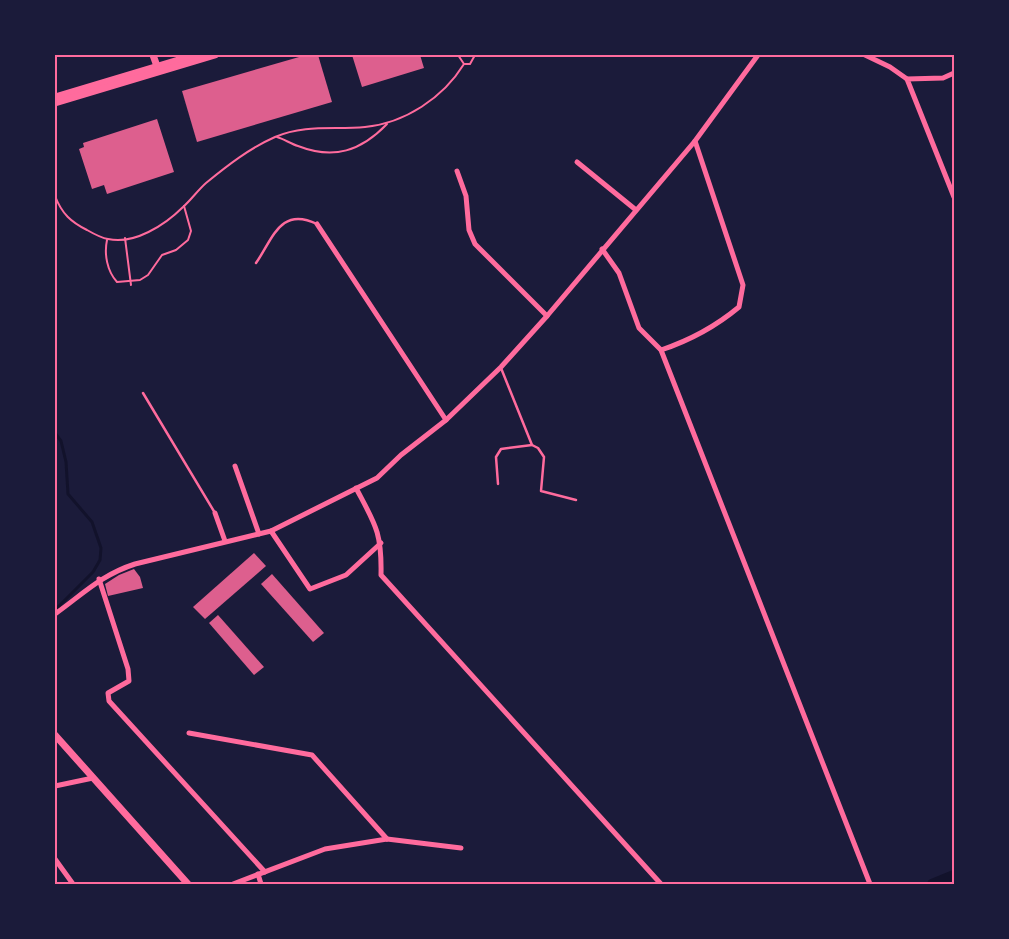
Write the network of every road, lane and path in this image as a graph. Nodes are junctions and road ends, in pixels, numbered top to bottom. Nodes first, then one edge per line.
1 (154, 55) edge
2 (195, 55) edge
3 (215, 55) edge
4 (458, 55) edge
5 (475, 55) edge
6 (758, 55) edge
7 (865, 55) edge
8 (464, 64) junction
9 (158, 69) junction
10 (954, 73) edge
11 (907, 79) junction
12 (55, 97) edge
13 (55, 103) edge
14 (386, 124) junction
15 (276, 137) junction
16 (695, 141) junction
17 (577, 162) dead end
18 (457, 171) dead end
19 (55, 196) edge
20 (954, 197) edge
21 (184, 206) junction
22 (636, 210) junction
23 (317, 224) joint
24 (125, 238) junction
25 (108, 239) junction
26 (602, 249) junction
27 (256, 263) dead end
28 (131, 281) junction
29 (131, 285) dead end
30 (547, 316) junction
31 (661, 350) junction
32 (501, 366) junction
33 (143, 393) dead end
34 (446, 420) junction
35 (532, 445) junction
36 (235, 466) dead end
37 (498, 484) dead end
38 (356, 488) junction
39 (576, 500) dead end
40 (215, 513) joint
41 (271, 531) junction
42 (259, 534) junction
43 (225, 541) junction
44 (381, 543) junction
45 (99, 579) junction
46 (55, 614) edge
47 (189, 733) dead end
48 (55, 735) edge
49 (93, 778) junction
50 (55, 786) edge
51 (387, 839) junction
52 (461, 848) dead end
53 (55, 859) edge
54 (266, 872) junction
55 (258, 874) junction
56 (73, 884) edge
57 (188, 884) edge
58 (233, 884) edge
59 (261, 884) edge
60 (661, 884) edge
61 (870, 884) edge

1 - 9 street
2 - 9 street
3 - 9 street
4 - 8 path
5 - 8 path
6 - 16 street
7 - 11 street
8 - 14 path
9 - 12 street
9 - 13 street
10 - 11 street
11 - 20 street
14 - 15 path
14 - 15 path
15 - 21 path
16 - 22 street
16 - 31 street
17 - 22 street
18 - 30 street
19 - 25 path
21 - 24 path
21 - 28 path
22 - 26 street
23 - 27 lane
23 - 34 street
24 - 25 path
24 - 28 path
25 - 28 path
26 - 30 street
26 - 31 street
28 - 29 path
30 - 32 street
31 - 61 street
32 - 34 street
32 - 35 lane
33 - 40 lane
34 - 38 street
35 - 37 lane
35 - 39 lane
36 - 42 street
38 - 41 street
38 - 44 street
40 - 43 street
41 - 42 street
41 - 44 street
42 - 43 street
43 - 45 street
44 - 60 street
45 - 46 street
45 - 54 street
47 - 51 street
48 - 49 street
49 - 50 street
49 - 57 street
51 - 52 street
51 - 54 street
53 - 56 street
54 - 55 street
55 - 58 street
55 - 59 street

